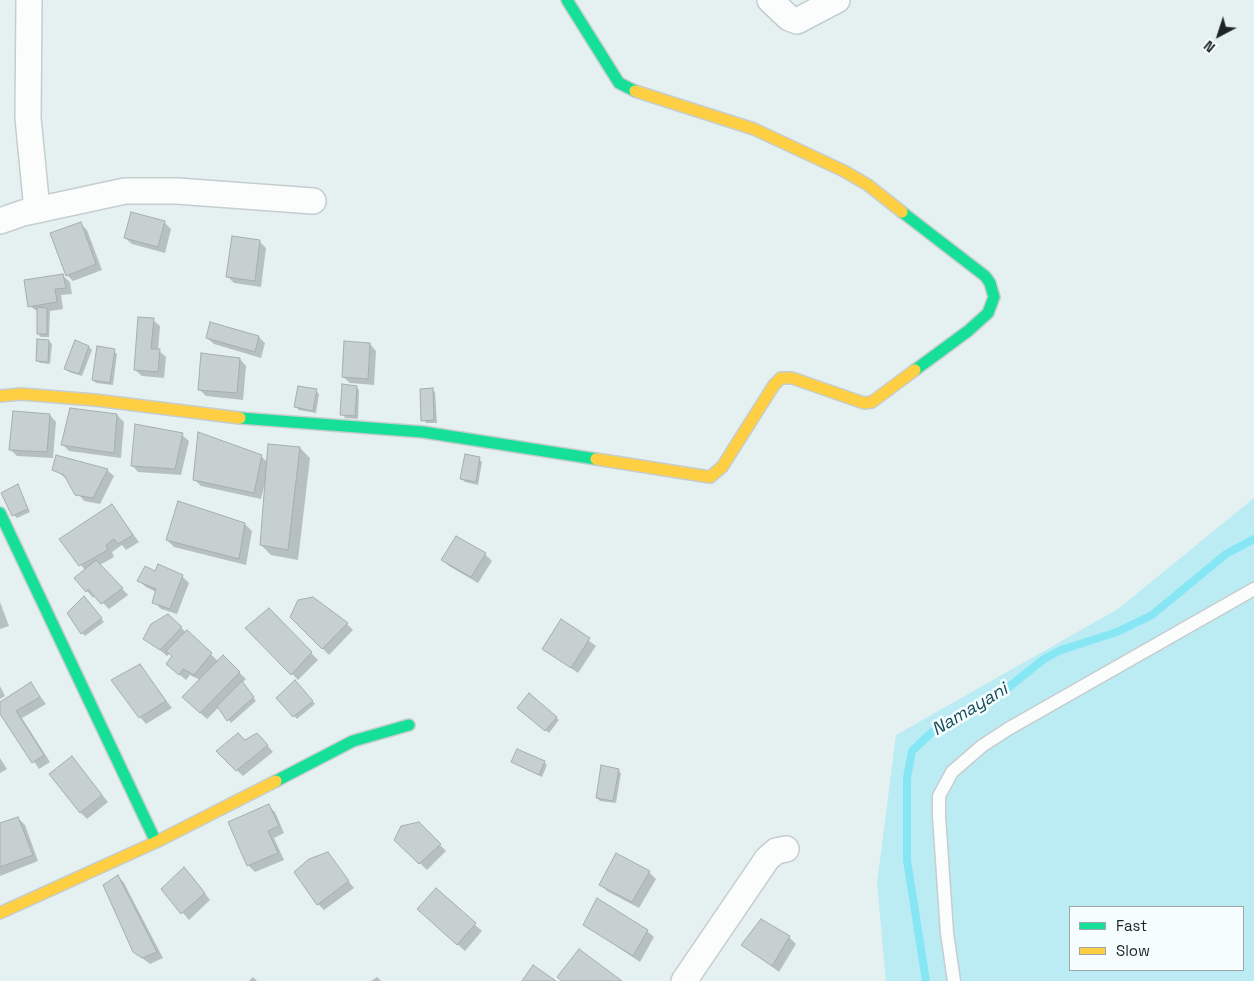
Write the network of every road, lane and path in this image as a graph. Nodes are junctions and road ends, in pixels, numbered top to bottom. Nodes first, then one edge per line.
1 (28, 0) edge
2 (567, 0) edge
3 (770, 0) edge
4 (837, 0) edge
5 (313, 201) dead end
6 (37, 210) junction
7 (0, 221) edge
8 (0, 396) edge
9 (0, 513) edge
10 (1254, 589) edge
11 (409, 725) dead end
12 (156, 842) junction
13 (786, 849) dead end
14 (0, 913) edge
15 (684, 981) edge
16 (954, 981) edge

1 - 6 street
2 - 8 street
3 - 4 street
5 - 6 street
6 - 7 street
9 - 12 street
10 - 16 lane
11 - 12 street
12 - 14 street
13 - 15 street

